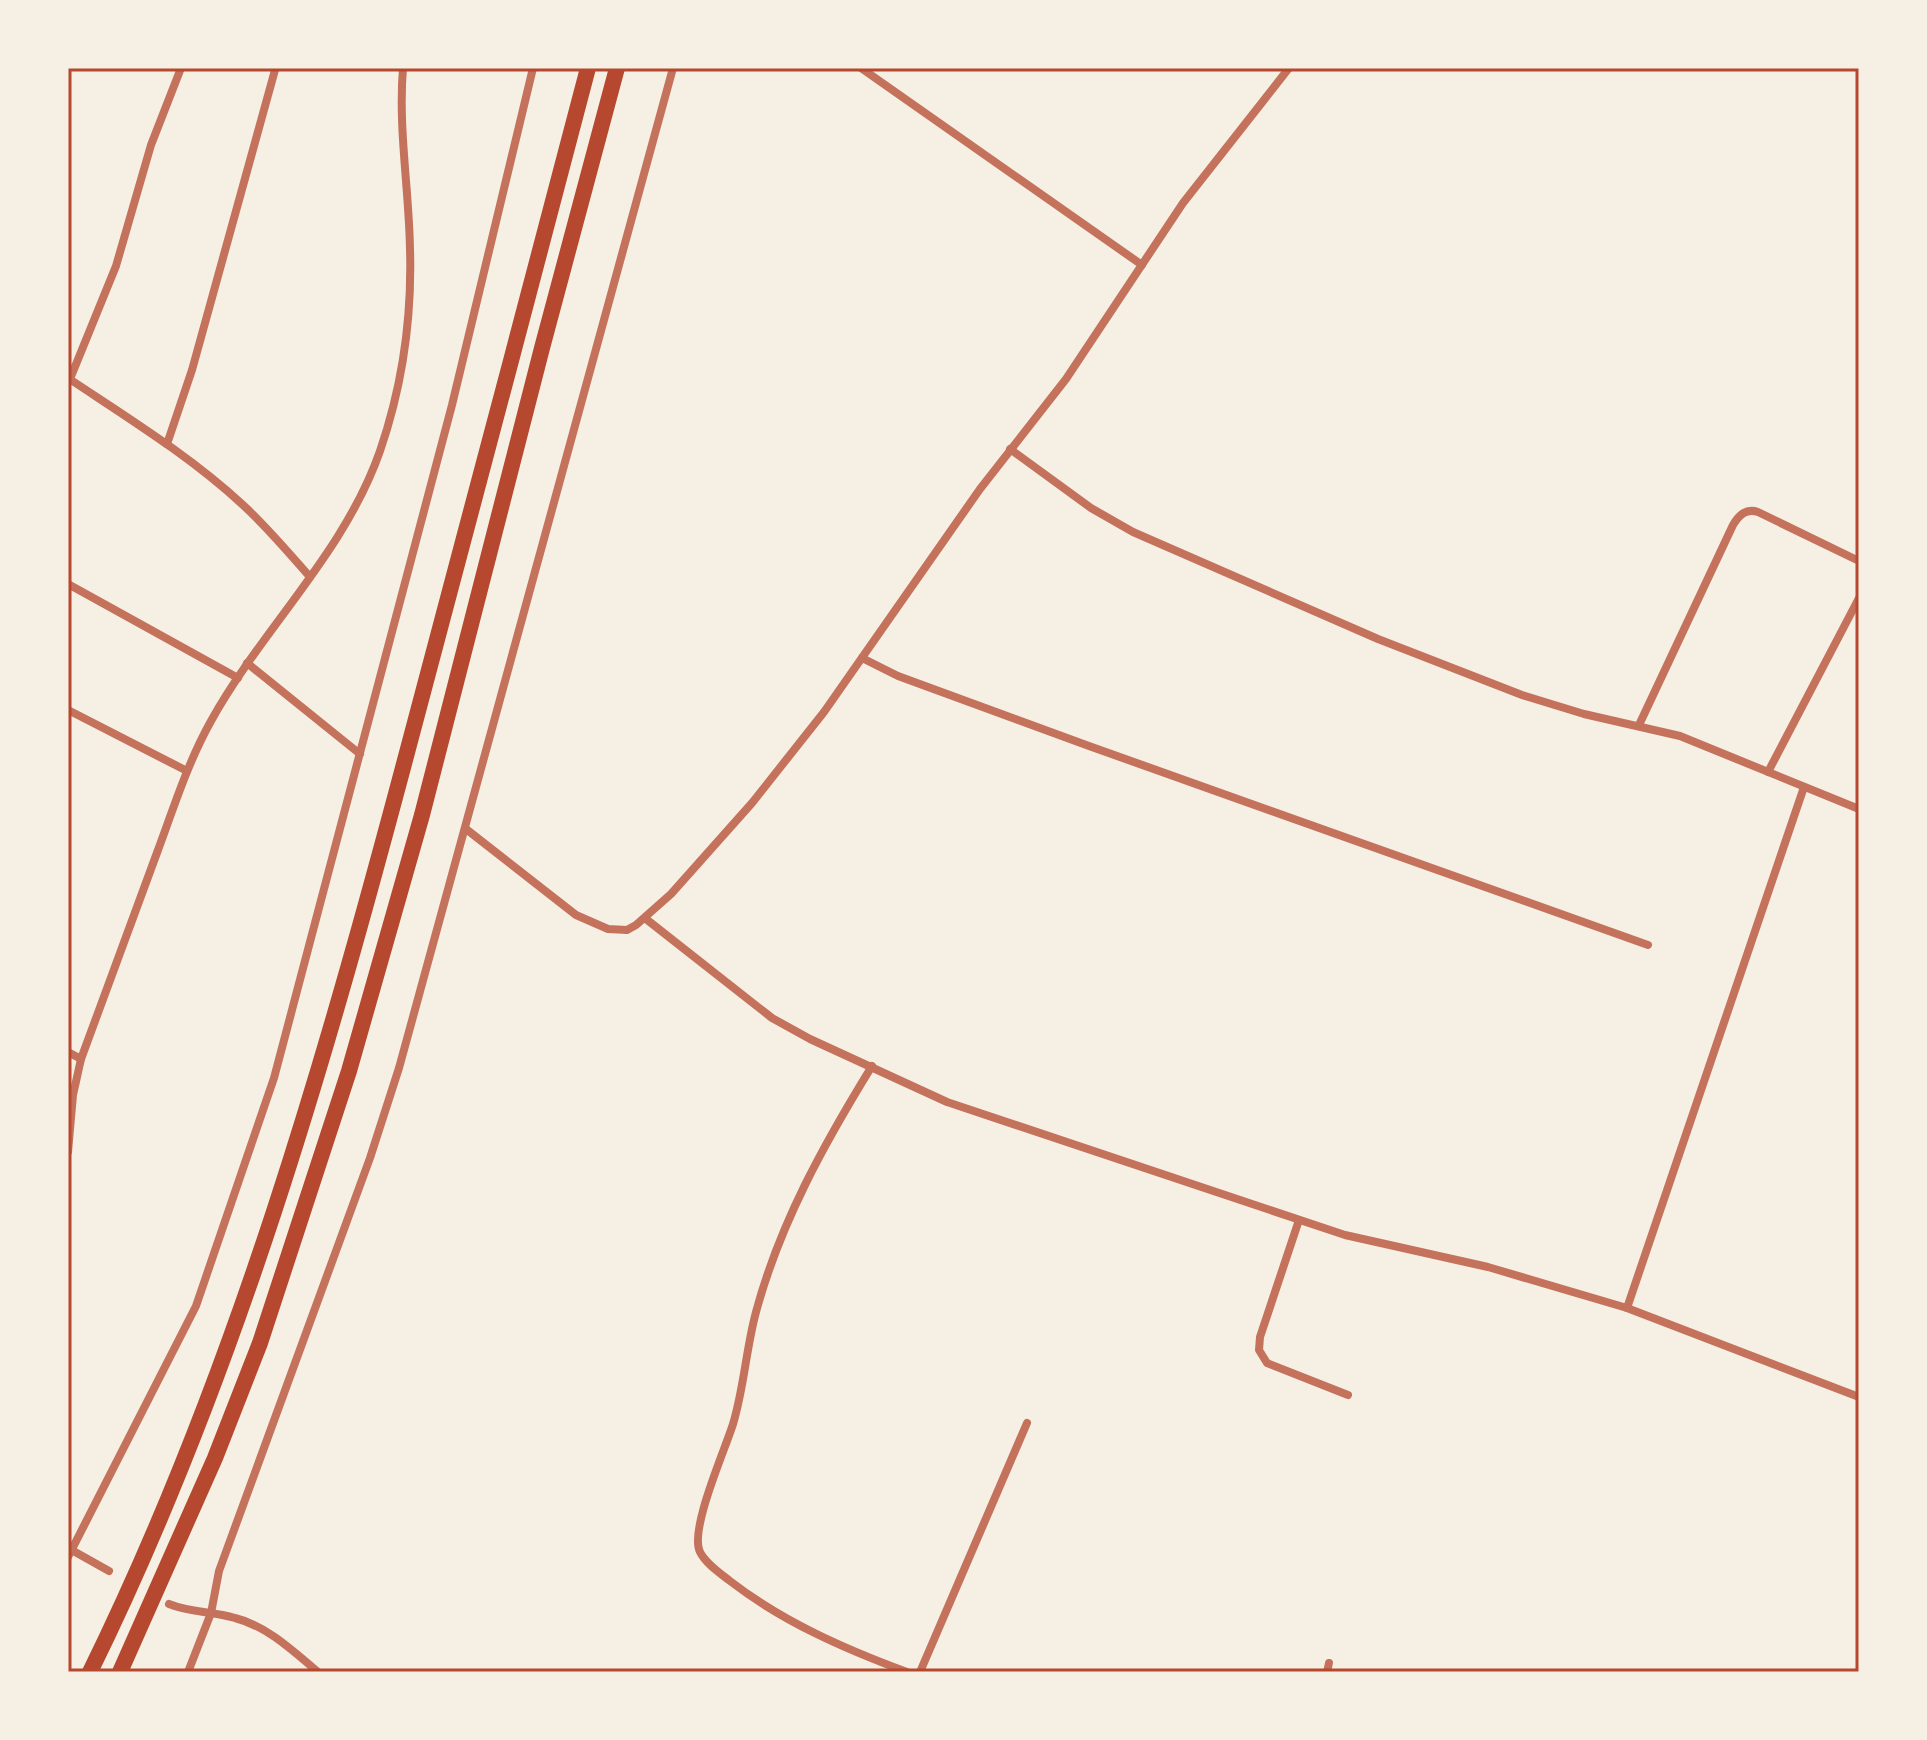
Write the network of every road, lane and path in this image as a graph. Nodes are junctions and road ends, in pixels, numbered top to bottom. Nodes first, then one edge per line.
1 (181, 68) edge
2 (403, 68) edge
3 (533, 68) edge
4 (588, 68) edge
5 (617, 68) edge
6 (673, 68) edge
7 (861, 68) edge
8 (1289, 68) edge
9 (275, 70) dead end
10 (1142, 265) junction
11 (69, 379) edge
12 (167, 444) junction
13 (1010, 449) junction
14 (1859, 561) edge
15 (310, 577) junction
16 (68, 584) edge
17 (1859, 598) edge
18 (862, 658) junction
19 (247, 663) junction
20 (238, 678) junction
21 (68, 710) edge
22 (1639, 725) junction
23 (360, 754) junction
24 (187, 771) junction
25 (1768, 772) junction
26 (1804, 787) junction
27 (1859, 809) edge
28 (466, 829) junction
29 (646, 919) junction
30 (1648, 945) dead end
31 (68, 1052) edge
32 (81, 1059) junction
33 (872, 1066) junction
34 (68, 1152) edge
35 (1299, 1220) junction
36 (1627, 1308) junction
37 (1348, 1395) dead end
38 (1859, 1397) edge
39 (1027, 1423) dead end
40 (69, 1552) edge
41 (109, 1571) dead end
42 (169, 1604) dead end
43 (211, 1613) junction
44 (90, 1672) edge
45 (120, 1672) edge
46 (188, 1672) edge
47 (318, 1672) edge
48 (907, 1672) edge
49 (920, 1672) edge

1 - 11 street
2 - 15 street
3 - 23 street
4 - 44 highway
5 - 45 highway
6 - 28 street
7 - 10 street
8 - 10 street
9 - 12 street
10 - 13 street
11 - 12 street
12 - 15 street
13 - 18 street
13 - 22 street
14 - 22 street
15 - 19 street
16 - 20 street
17 - 25 street
18 - 29 street
18 - 30 street
19 - 20 street
19 - 23 street
20 - 24 street
21 - 24 street
22 - 25 street
23 - 40 street
24 - 32 street
25 - 26 street
26 - 27 street
26 - 36 street
28 - 29 street
28 - 43 street
29 - 33 street
31 - 32 street
32 - 34 street
33 - 35 street
33 - 48 street
35 - 36 street
35 - 37 street
36 - 38 street
39 - 49 street
40 - 41 street
42 - 43 street
43 - 46 street
43 - 47 street

